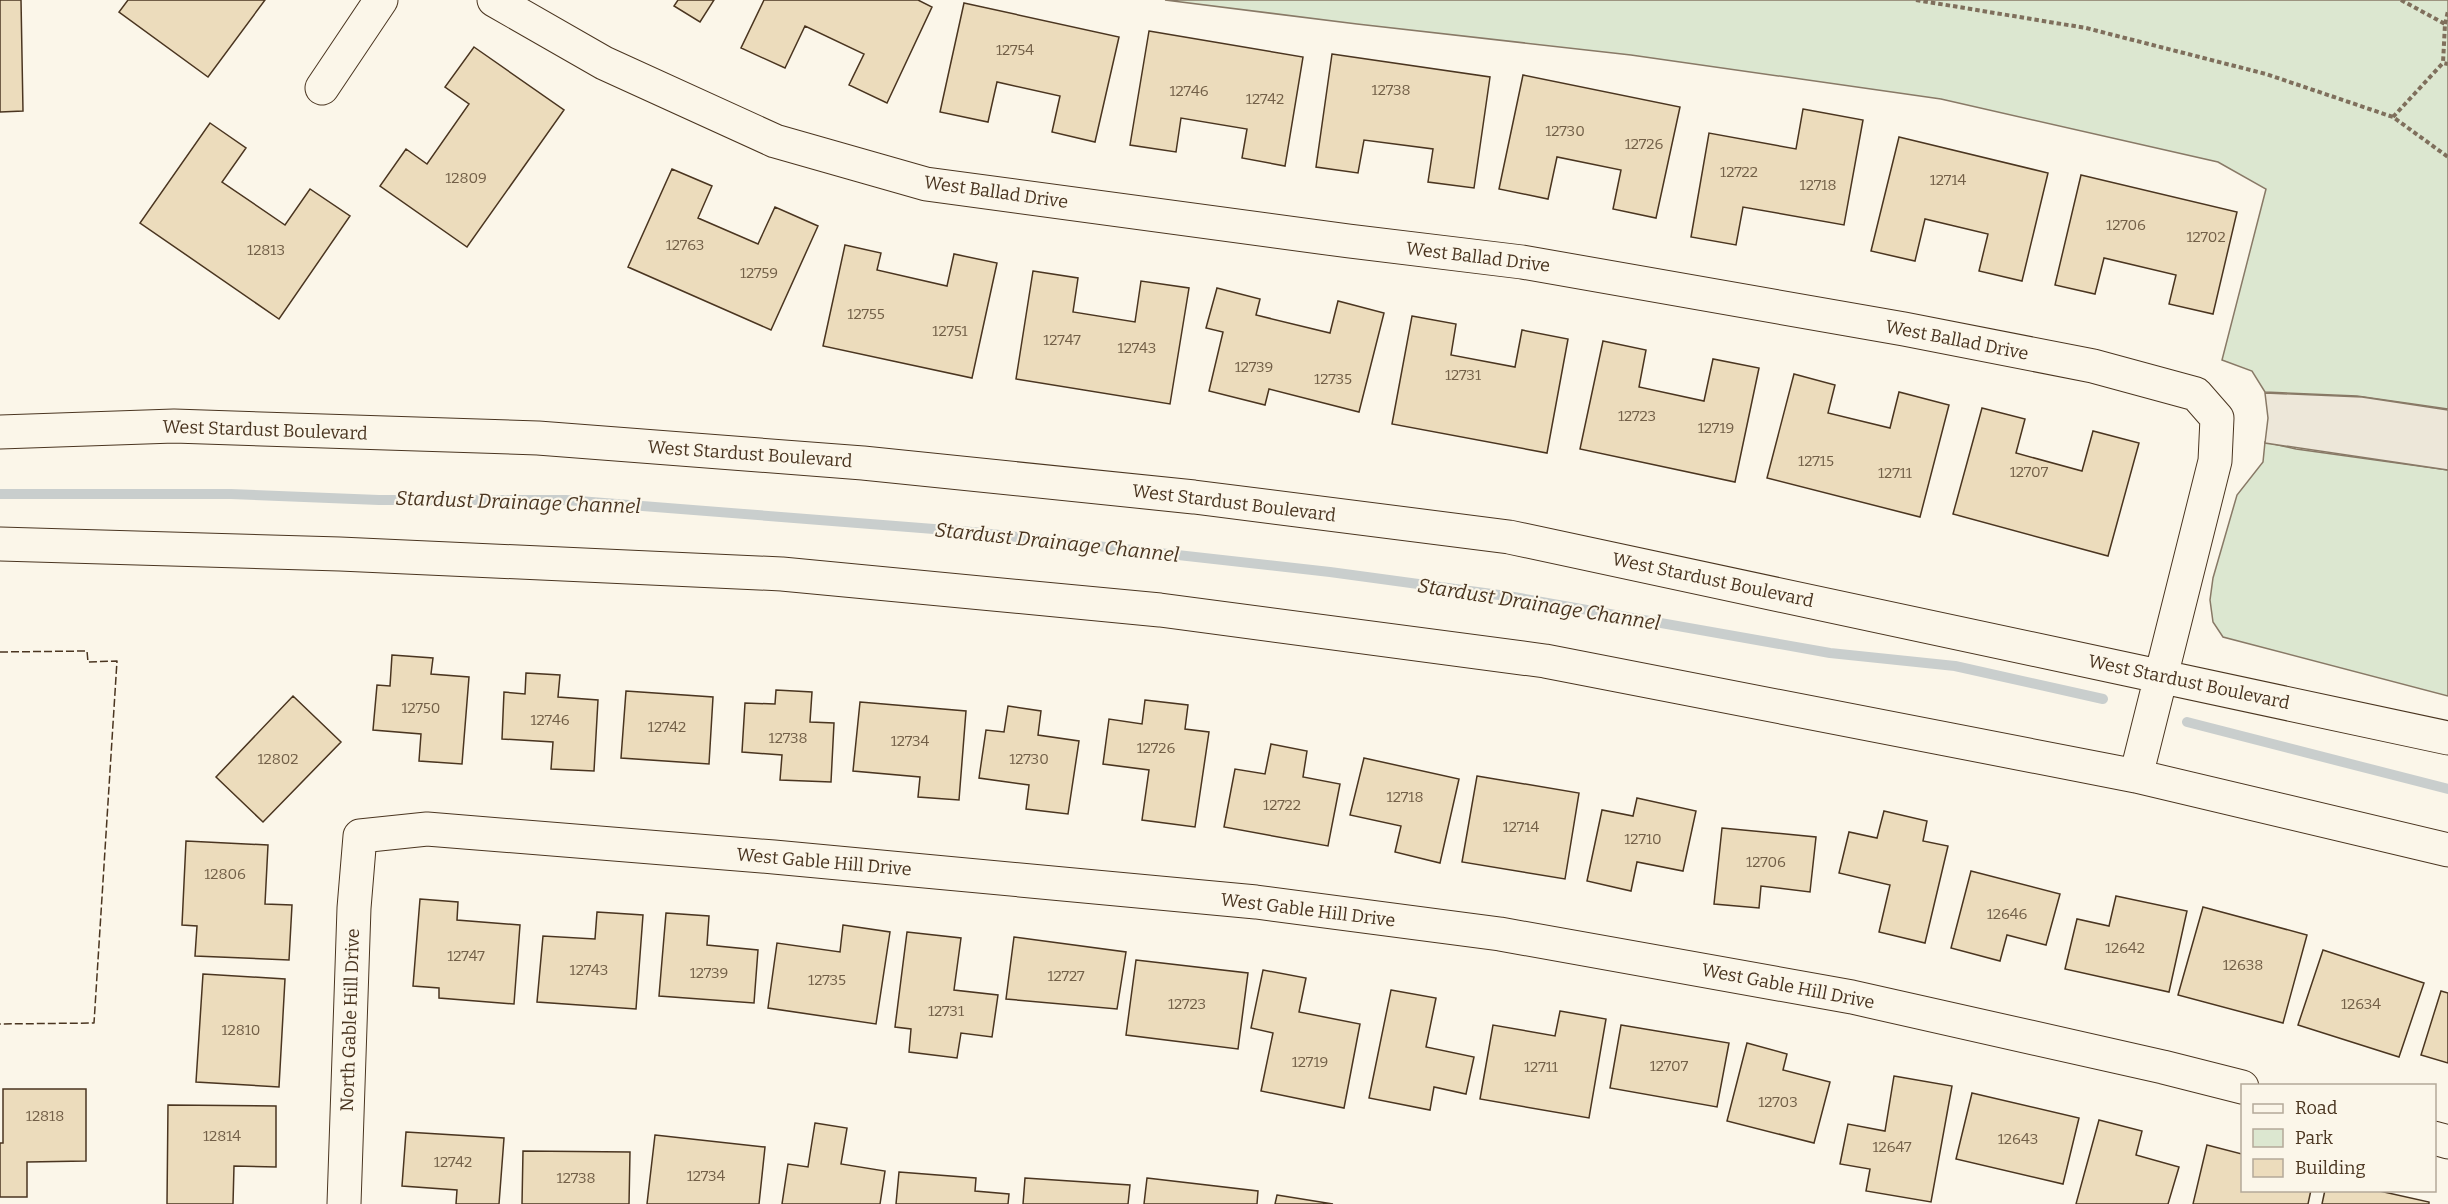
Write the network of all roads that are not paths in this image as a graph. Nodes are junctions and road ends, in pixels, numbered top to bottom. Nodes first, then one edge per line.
1 (381, 0) edge
2 (494, 0) edge
3 (322, 88) dead end
4 (0, 432) edge
5 (0, 544) edge
6 (2162, 676) junction
7 (2448, 738) edge
8 (2136, 776) junction
9 (360, 836) joint
10 (2448, 850) edge
11 (2241, 1087) edge
12 (344, 1204) edge

1 - 3 street
2 - 6 street, West Ballad Drive
4 - 6 street, West Stardust Boulevard
5 - 8 street
6 - 7 street, West Stardust Boulevard
6 - 8 street, West Ballad Drive
8 - 10 street
9 - 11 street, West Gable Hill Drive
9 - 12 street, North Gable Hill Drive

